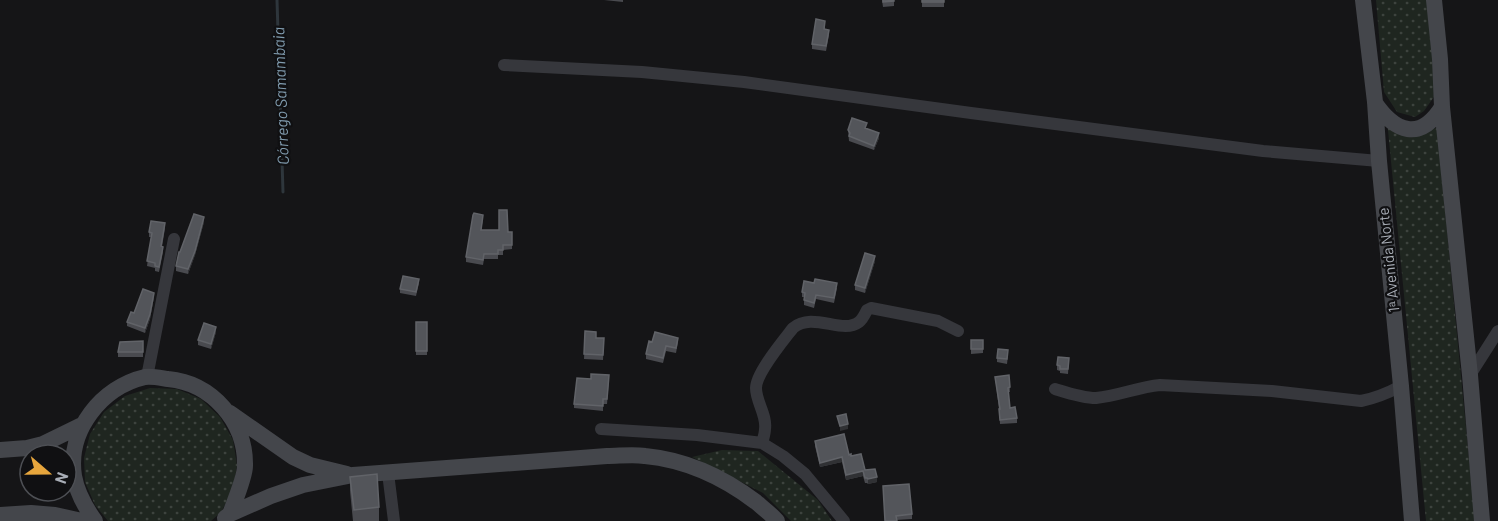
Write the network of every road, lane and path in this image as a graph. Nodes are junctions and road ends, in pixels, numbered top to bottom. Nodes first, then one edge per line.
1 (1363, 0) edge
2 (1434, 0) edge
3 (504, 65) dead end
4 (1375, 102) junction
5 (1442, 107) junction
6 (1379, 161) junction
7 (174, 239) dead end
8 (958, 331) dead end
9 (1498, 331) edge
10 (1470, 375) junction
11 (147, 377) junction
12 (1401, 386) junction
13 (1055, 390) dead end
14 (229, 412) junction
15 (82, 425) junction
16 (601, 429) dead end
17 (762, 443) junction
18 (0, 450) edge
19 (388, 473) junction
20 (353, 475) junction
21 (0, 515) edge
22 (226, 518) edge
23 (82, 521) edge
24 (95, 521) edge
25 (394, 521) edge
26 (777, 521) edge
27 (844, 521) edge
28 (1412, 521) edge
29 (1482, 521) edge

1 - 4 street, 1ᵃ Avenida Norte
2 - 5 street
3 - 6 street
4 - 5 street
4 - 6 street, 1ᵃ Avenida Norte
5 - 10 street
6 - 12 street, 1ᵃ Avenida Norte
7 - 11 street
8 - 17 street
9 - 10 street
10 - 29 street
11 - 14 street
11 - 15 street
12 - 13 street
12 - 28 street, 1ᵃ Avenida Norte
14 - 20 street
14 - 22 street
15 - 18 street
15 - 24 street
16 - 17 street
17 - 27 street
19 - 20 street
19 - 25 street
19 - 26 street
20 - 22 street
21 - 23 street

